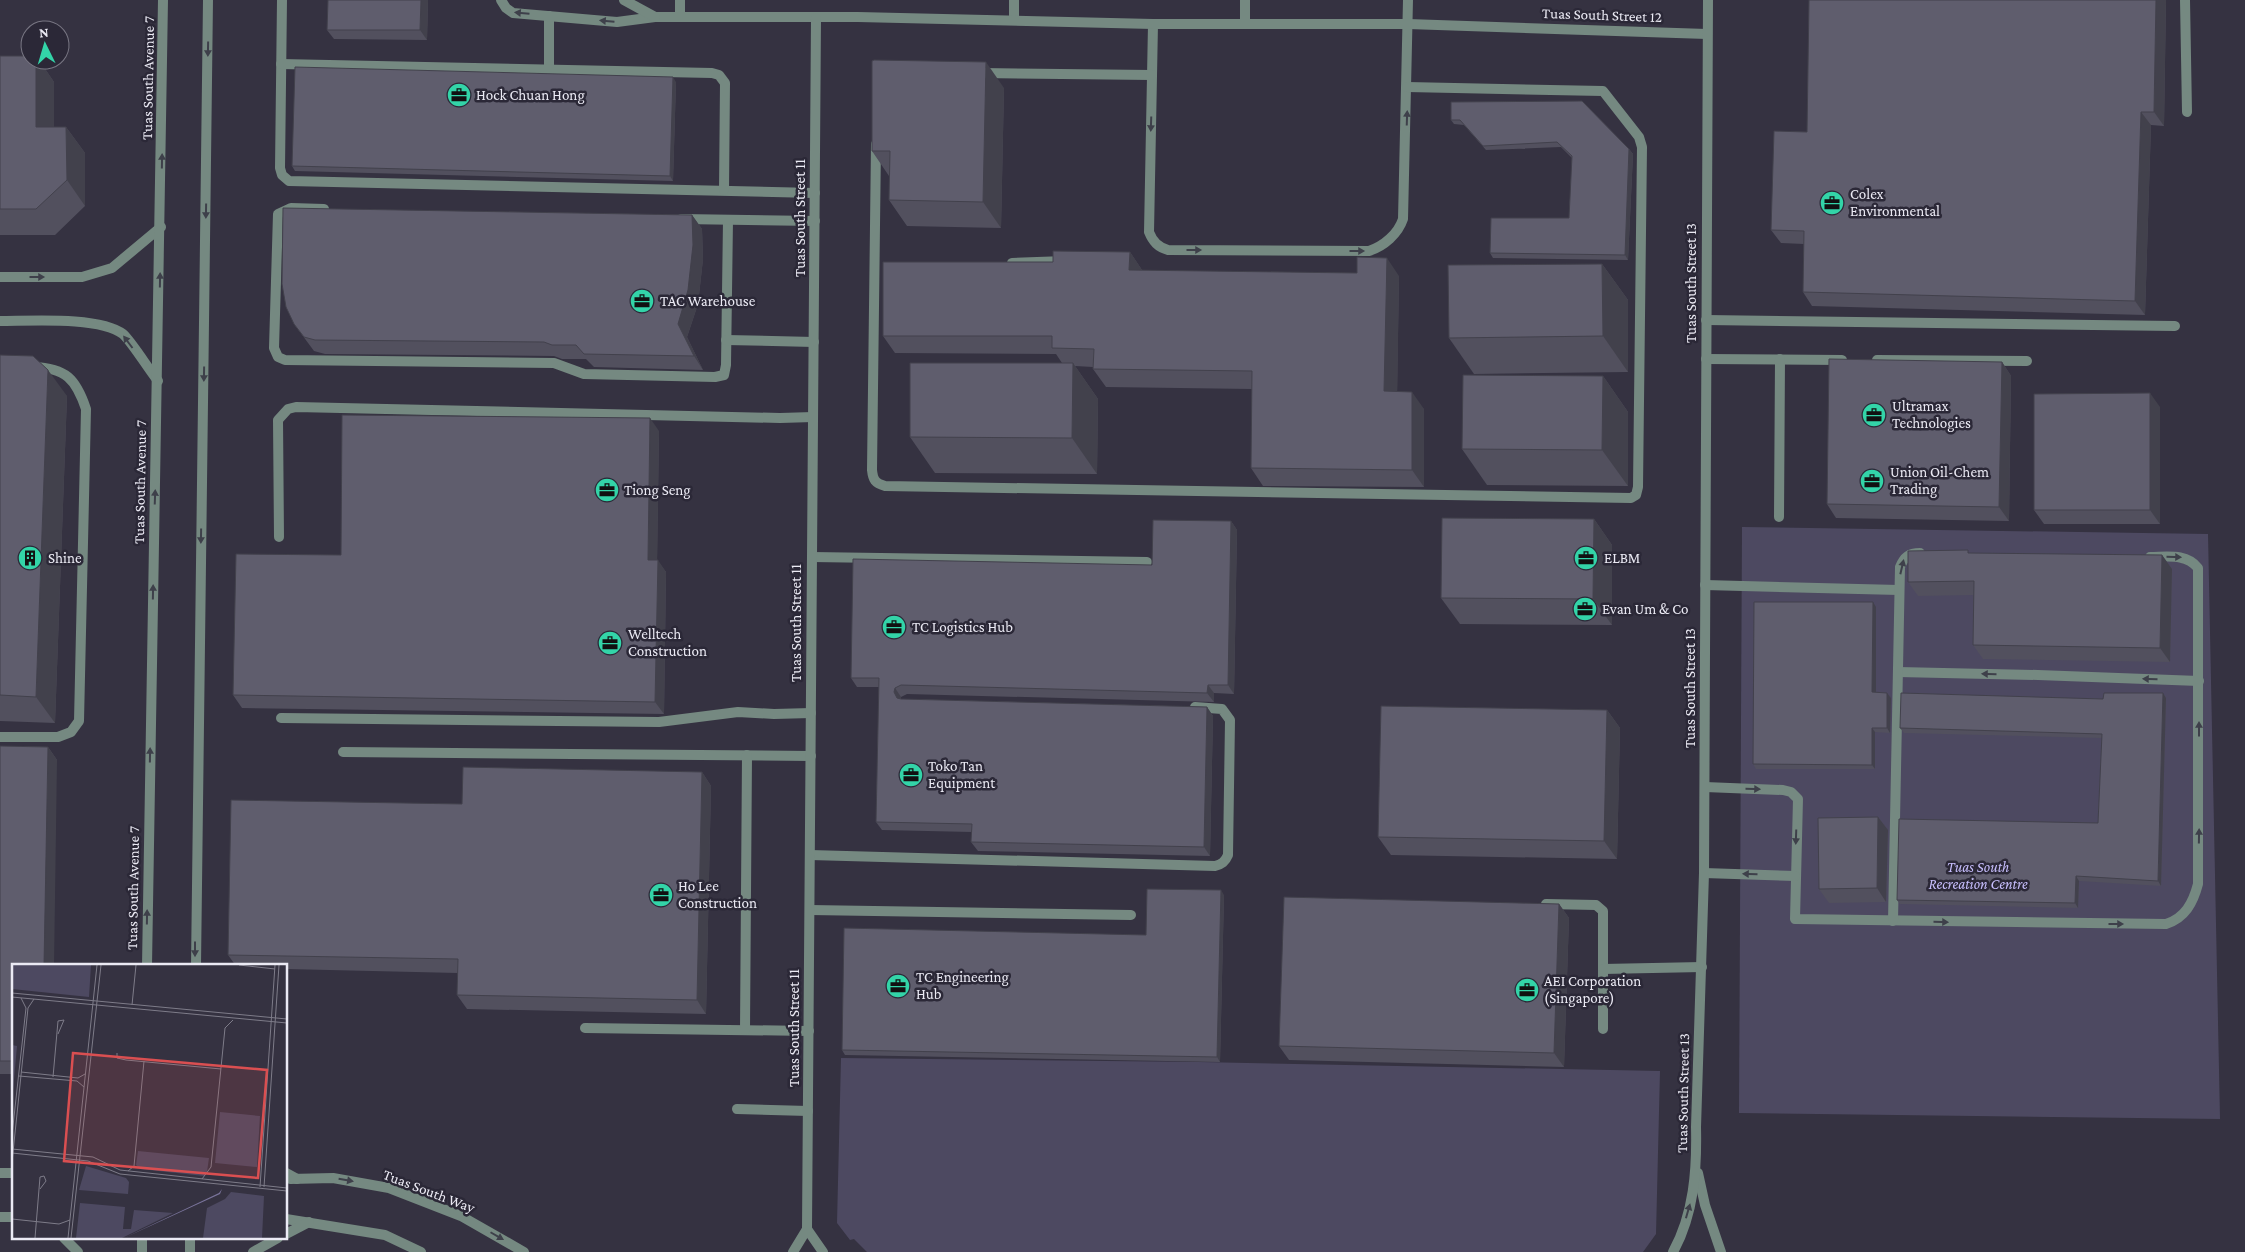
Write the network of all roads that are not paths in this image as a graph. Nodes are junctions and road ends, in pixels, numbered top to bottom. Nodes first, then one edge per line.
1 (163, 0) edge
2 (208, 0) edge
3 (282, 0) edge
4 (501, 0) edge
5 (624, 0) edge
6 (680, 0) edge
7 (1014, 0) edge
8 (1246, 0) edge
9 (1408, 0) edge
10 (1708, 0) edge
11 (2185, 0) edge
12 (549, 16) junction
13 (655, 17) junction
14 (680, 17) junction
15 (816, 18) junction
16 (1014, 20) junction
17 (1245, 23) junction
18 (1153, 24) junction
19 (1408, 24) junction
20 (1707, 34) junction
21 (281, 64) junction
22 (550, 70) junction
23 (967, 73) edge
24 (1152, 75) junction
25 (1407, 87) junction
26 (2188, 112) dead end
27 (876, 137) edge
28 (724, 190) junction
29 (815, 193) junction
30 (331, 209) edge
31 (668, 218) edge
32 (728, 220) junction
33 (815, 221) junction
34 (161, 227) junction
35 (1072, 261) edge
36 (1003, 263) edge
37 (0, 277) edge
38 (1706, 320) junction
39 (0, 321) edge
40 (2175, 326) dead end
41 (726, 340) junction
42 (814, 342) junction
43 (1706, 359) junction
44 (1780, 359) junction
45 (1849, 360) edge
46 (1869, 360) edge
47 (2027, 361) dead end
48 (26, 367) edge
49 (158, 381) junction
50 (813, 417) junction
51 (1779, 518) dead end
52 (279, 537) dead end
53 (1927, 553) edge
54 (812, 557) junction
55 (2143, 557) edge
56 (1147, 562) dead end
57 (1705, 586) junction
58 (1900, 590) junction
59 (1898, 672) junction
60 (2199, 681) junction
61 (1188, 707) edge
62 (811, 713) junction
63 (281, 718) dead end
64 (0, 737) edge
65 (343, 752) dead end
66 (748, 755) junction
67 (810, 756) junction
68 (1705, 787) junction
69 (810, 855) junction
70 (1704, 873) junction
71 (1795, 876) junction
72 (1538, 904) edge
73 (810, 910) junction
74 (1131, 915) dead end
75 (1893, 921) junction
76 (147, 964) edge
77 (196, 964) edge
78 (1702, 967) junction
79 (1604, 969) junction
80 (585, 1028) dead end
81 (1603, 1029) dead end
82 (745, 1030) junction
83 (809, 1031) junction
84 (737, 1109) dead end
85 (808, 1111) junction
86 (1697, 1167) junction
87 (288, 1174) edge
88 (288, 1179) edge
89 (297, 1179) junction
90 (288, 1219) edge
91 (309, 1222) junction
92 (807, 1229) junction
93 (288, 1233) edge
94 (66, 1240) edge
95 (275, 1240) edge
96 (78, 1252) edge
97 (254, 1252) edge
98 (421, 1252) edge
99 (524, 1252) edge
100 (793, 1252) edge
101 (823, 1252) edge
102 (1673, 1252) edge
103 (1721, 1252) edge

34 -> 1 street, Tuas South Avenue 7
2 -> 77 street
3 - 21 street
12 -> 4 street, Tuas South Street 12
5 - 13 street, Tuas South Street 12
6 - 14 street
7 - 16 street
8 - 17 street
9 - 19 street
10 - 20 street, Tuas South Street 13
11 - 26 street
13 -> 12 street, Tuas South Street 12
12 - 22 street
13 - 14 street, Tuas South Street 12
14 - 15 street, Tuas South Street 12
15 - 16 street, Tuas South Street 12
15 - 29 street, Tuas South Street 11
16 - 18 street, Tuas South Street 12
17 - 18 street, Tuas South Street 12
17 - 19 street, Tuas South Street 12
18 - 24 street
19 - 20 street, Tuas South Street 12
19 - 25 street
20 - 38 street, Tuas South Street 13
21 - 22 street
21 - 28 street
22 - 28 street
23 - 24 street
24 -> 25 street
25 - 27 street
28 - 29 street
29 - 33 street, Tuas South Street 11
30 - 41 street
31 - 32 street
32 - 33 street
32 - 41 street
33 - 42 street, Tuas South Street 11
37 -> 34 street
49 -> 34 street, Tuas South Avenue 7
35 - 36 street
38 - 40 street
38 - 43 street, Tuas South Street 13
49 -> 39 street
41 - 42 street
42 - 50 street, Tuas South Street 11
43 - 44 street
43 - 57 street, Tuas South Street 13
44 - 45 street
44 - 51 street
46 - 47 street
48 - 64 street
76 -> 49 street, Tuas South Avenue 7
50 - 52 street
50 - 54 street, Tuas South Street 11
58 -> 53 street
54 - 56 street
54 - 62 street, Tuas South Street 11
55 -> 60 street
57 - 58 street
57 - 68 street, Tuas South Street 13
58 - 59 street
60 -> 59 street
59 - 75 street
75 -> 60 street
61 - 69 street
62 - 63 street
62 - 67 street, Tuas South Street 11
65 - 66 street
66 - 67 street
66 - 82 street
67 - 69 street, Tuas South Street 11
68 - 70 street, Tuas South Street 13
68 -> 71 street
69 - 73 street, Tuas South Street 11
71 -> 70 street
70 - 78 street, Tuas South Street 13
71 - 75 street
72 - 79 street
73 - 74 street
73 - 83 street, Tuas South Street 11
78 - 79 street
78 - 86 street, Tuas South Street 13
79 - 81 street
80 - 82 street
82 - 83 street
83 - 85 street, Tuas South Street 11
84 - 85 street
85 - 92 street, Tuas South Street 11
102 -> 86 street, Tuas South Street 13
86 - 103 street
87 - 89 street
88 - 89 street, Tuas South Way
89 -> 99 street, Tuas South Way
90 - 91 street
91 - 93 street
91 - 98 street
92 - 100 street
92 - 101 street
94 - 96 street
95 - 97 street

